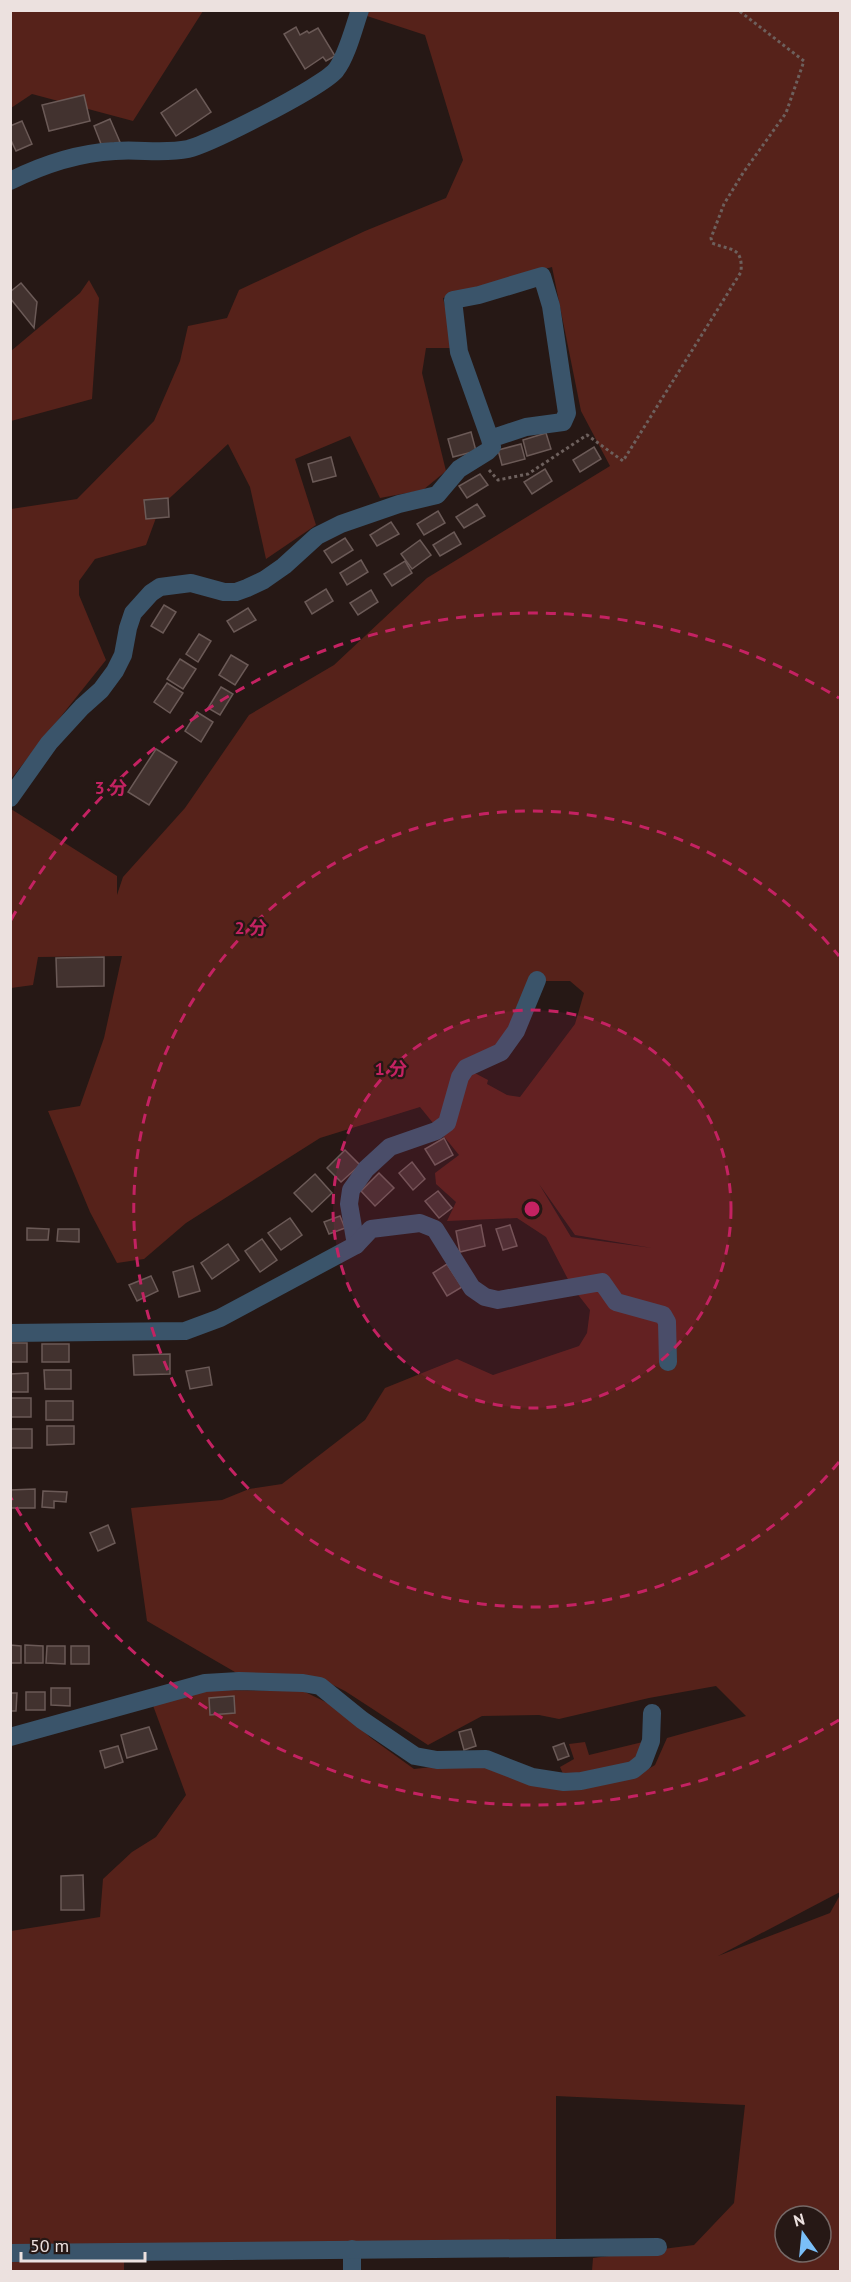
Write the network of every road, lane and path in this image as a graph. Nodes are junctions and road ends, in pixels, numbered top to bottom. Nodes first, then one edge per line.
1 (360, 10) edge
2 (738, 10) edge
3 (10, 182) edge
4 (490, 439) junction
5 (477, 459) junction
6 (10, 798) edge
7 (537, 980) dead end
8 (356, 1245) junction
9 (10, 1333) edge
10 (668, 1362) dead end
11 (652, 1713) dead end
12 (10, 1737) edge
13 (658, 2247) dead end
14 (352, 2249) junction
15 (10, 2253) edge
16 (352, 2271) edge

1 - 3 street
2 - 5 path
4 - 4 street
4 - 5 street
5 - 6 street
7 - 8 street
8 - 9 street
8 - 10 street
11 - 12 street
13 - 14 street
14 - 15 street
14 - 16 street

